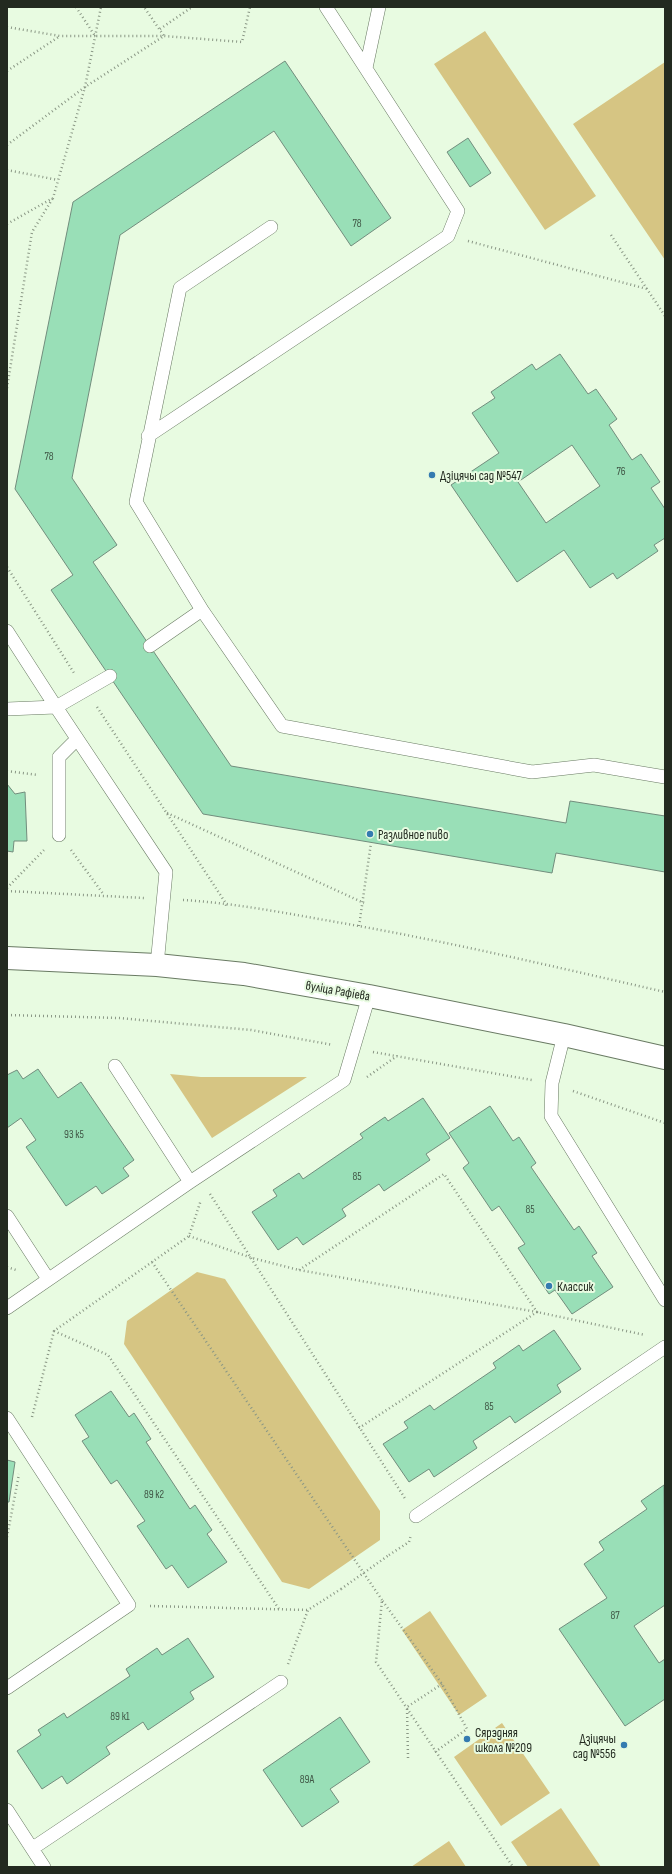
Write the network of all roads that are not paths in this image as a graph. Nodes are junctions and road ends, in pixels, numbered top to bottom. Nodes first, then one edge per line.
1 (326, 7) edge
2 (379, 7) edge
3 (366, 68) junction
4 (271, 226) dead end
5 (148, 436) junction
6 (202, 610) junction
7 (7, 631) edge
8 (150, 646) dead end
9 (110, 676) dead end
10 (56, 707) junction
11 (7, 709) edge
12 (77, 739) junction
13 (665, 777) edge
14 (59, 835) road end
15 (7, 958) edge
16 (157, 965) junction
17 (369, 996) junction
18 (564, 1035) junction
19 (665, 1058) edge
20 (115, 1066) dead end
21 (190, 1182) junction
22 (7, 1216) edge
23 (48, 1279) junction
24 (665, 1300) edge
25 (7, 1308) edge
26 (665, 1347) edge
27 (7, 1418) edge
28 (416, 1516) road end
29 (281, 1682) road end
30 (7, 1688) edge
31 (9, 1817) edge
32 (33, 1848) junction
33 (44, 1867) edge

1 - 3 lane
2 - 3 lane
3 - 5 lane
4 - 5 lane
5 - 6 lane
6 - 8 lane
6 - 13 lane
7 - 10 lane
9 - 10 lane
10 - 11 lane
10 - 12 lane
12 - 14 lane
12 - 16 lane
15 - 16 main road, вуліца Рафіева
16 - 17 main road, вуліца Рафіева
17 - 18 main road, вуліца Рафіева
17 - 21 lane
18 - 19 main road, вуліца Рафіева
18 - 24 lane
20 - 21 lane
21 - 23 lane
22 - 23 lane
23 - 25 lane
26 - 28 lane
27 - 30 lane
29 - 32 lane
31 - 32 lane
32 - 33 lane

